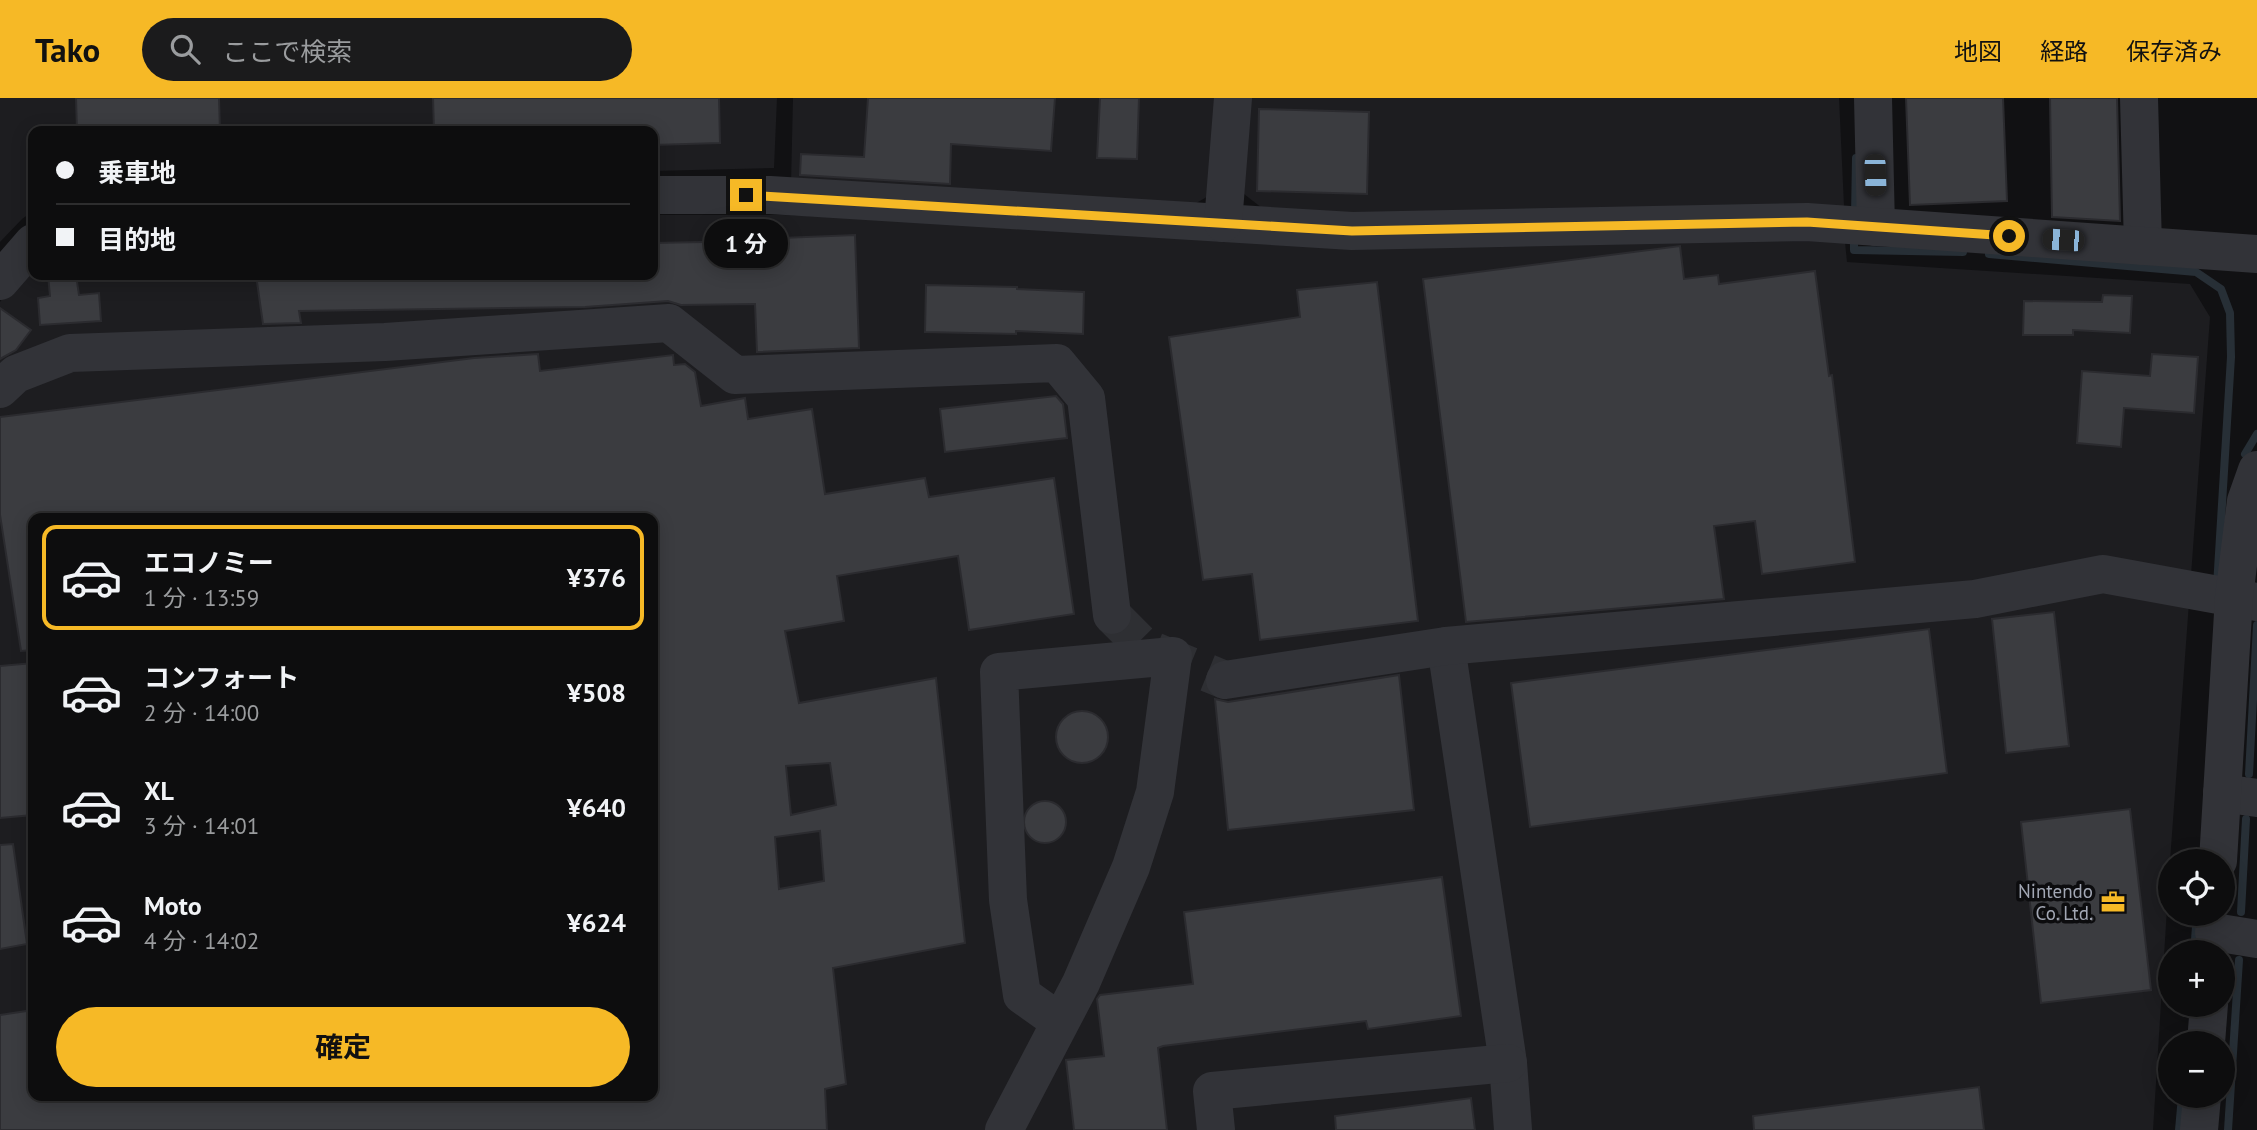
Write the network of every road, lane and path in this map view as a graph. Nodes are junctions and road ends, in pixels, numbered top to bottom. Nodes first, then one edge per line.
1 (1233, 98) edge
2 (1873, 98) edge
3 (2140, 98) edge
4 (658, 195) edge
5 (1223, 223) junction
6 (1876, 227) junction
7 (2143, 246) junction
8 (28, 249) edge
9 (2257, 254) edge
10 (0, 281) edge
11 (0, 389) edge
12 (2257, 470) edge
13 (2245, 600) edge
14 (1112, 615) tunnel mouth
15 (1446, 646) junction
16 (1225, 680) tunnel mouth
17 (2240, 796) edge
18 (2222, 849) edge
19 (2214, 933) edge
20 (2257, 939) edge
21 (1060, 1022) junction
22 (1508, 1063) junction
23 (2201, 1108) edge
24 (1004, 1130) edge
25 (1216, 1130) edge
26 (1513, 1130) edge
27 (2199, 1130) edge

1 - 5 street
2 - 6 street
3 - 7 street
4 - 5 street
5 - 6 street
6 - 7 street
7 - 9 street
8 - 10 street
11 - 14 street
12 - 13 street
13 - 15 street
13 - 17 street
15 - 16 street
15 - 22 street
17 - 18 street
19 - 20 street
21 - 21 street
21 - 24 street
22 - 25 street
22 - 26 street
23 - 27 street

